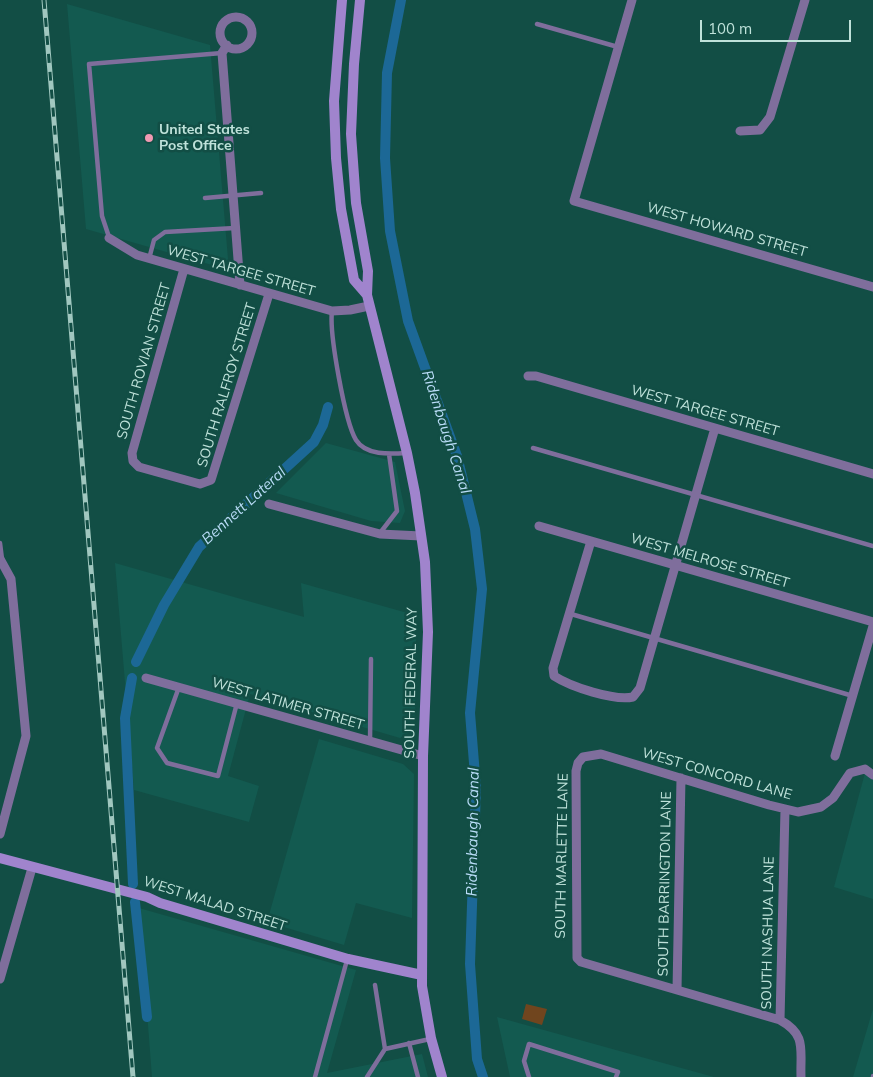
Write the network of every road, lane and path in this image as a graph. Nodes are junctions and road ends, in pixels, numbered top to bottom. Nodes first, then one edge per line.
1 (342, 0) edge
2 (360, 0) edge
3 (632, 0) edge
4 (805, 0) edge
5 (537, 24) dead end
6 (618, 47) junction
7 (224, 49) joint
8 (740, 131) dead end
9 (262, 193) dead end
10 (233, 196) junction
11 (205, 198) dead end
12 (236, 228) junction
13 (109, 238) joint
14 (149, 259) junction
15 (184, 269) junction
16 (240, 285) junction
17 (873, 287) edge
18 (269, 294) junction
19 (367, 295) junction
20 (369, 306) junction
21 (332, 311) junction
22 (528, 376) dead end
23 (715, 428) junction
24 (533, 448) dead end
25 (407, 452) junction
26 (388, 454) junction
27 (873, 474) edge
28 (208, 483) joint
29 (696, 495) junction
30 (269, 504) dead end
31 (539, 526) dead end
32 (380, 534) junction
33 (421, 536) junction
34 (591, 541) junction
35 (0, 543) edge
36 (873, 546) edge
37 (1, 560) edge
38 (676, 566) junction
39 (571, 614) junction
40 (873, 622) edge
41 (873, 626) edge
42 (655, 639) junction
43 (371, 659) dead end
44 (146, 678) dead end
45 (179, 687) junction
46 (853, 696) junction
47 (237, 704) junction
48 (370, 741) junction
49 (423, 756) junction
50 (835, 756) dead end
51 (583, 757) joint
52 (873, 775) edge
53 (681, 778) junction
54 (785, 809) junction
55 (0, 834) edge
56 (0, 858) edge
57 (32, 868) junction
58 (348, 959) junction
59 (422, 975) junction
60 (0, 979) edge
61 (375, 984) dead end
62 (677, 990) junction
63 (780, 1020) junction
64 (431, 1038) junction
65 (409, 1043) junction
66 (385, 1049) junction
67 (417, 1076) edge
68 (315, 1077) edge
69 (367, 1077) edge
70 (442, 1077) edge
71 (529, 1077) edge
72 (616, 1077) edge
73 (801, 1077) edge

1 - 19 main road, SOUTH FEDERAL WAY
2 - 19 main road, SOUTH FEDERAL WAY
3 - 6 street
4 - 8 street
5 - 6 lane
6 - 17 street, WEST HOWARD STREET
7 - 10 street
7 - 13 lane
9 - 10 lane
10 - 11 lane
10 - 12 street
12 - 14 lane
12 - 16 street
13 - 14 street, WEST TARGEE STREET
14 - 15 street, WEST TARGEE STREET
15 - 16 street, WEST TARGEE STREET
15 - 28 street, SOUTH ROVIAN STREET
16 - 18 street, WEST TARGEE STREET
18 - 21 street, WEST TARGEE STREET
18 - 28 street, SOUTH RALFROY STREET
19 - 20 main road, SOUTH FEDERAL WAY
20 - 21 street, WEST TARGEE STREET
20 - 25 main road, SOUTH FEDERAL WAY
21 - 26 lane
22 - 23 street, WEST TARGEE STREET
23 - 27 street, WEST TARGEE STREET
23 - 29 street
24 - 29 lane
25 - 26 lane
25 - 33 main road, SOUTH FEDERAL WAY
26 - 32 lane
29 - 36 lane
29 - 38 street
30 - 32 street
31 - 34 street, WEST MELROSE STREET
32 - 33 street
33 - 49 main road, SOUTH FEDERAL WAY
34 - 38 street, WEST MELROSE STREET
34 - 39 street
35 - 37 lane
37 - 55 street
38 - 40 street, WEST MELROSE STREET
38 - 42 street
39 - 42 lane
39 - 42 street
41 - 46 street
42 - 46 lane
43 - 48 lane
44 - 45 street, WEST LATIMER STREET
45 - 47 street, WEST LATIMER STREET
45 - 47 lane
46 - 50 street
47 - 48 street, WEST LATIMER STREET
48 - 49 street, WEST LATIMER STREET
49 - 59 main road, SOUTH FEDERAL WAY
51 - 53 street, WEST CONCORD LANE
51 - 62 street, SOUTH MARLETTE LANE
52 - 54 street, WEST CONCORD LANE
53 - 54 street, WEST CONCORD LANE
53 - 62 street, SOUTH BARRINGTON LANE
54 - 63 street, SOUTH NASHUA LANE
56 - 57 main road, WEST MALAD STREET
57 - 58 main road, WEST MALAD STREET
57 - 60 street
58 - 59 main road, WEST MALAD STREET
58 - 68 lane
59 - 64 main road, SOUTH FEDERAL WAY
61 - 66 lane
62 - 63 street
63 - 73 street, SOUTH NASHUA LANE
64 - 65 lane
64 - 70 main road, SOUTH FEDERAL WAY
65 - 66 lane
65 - 67 lane
66 - 69 lane
71 - 72 lane

